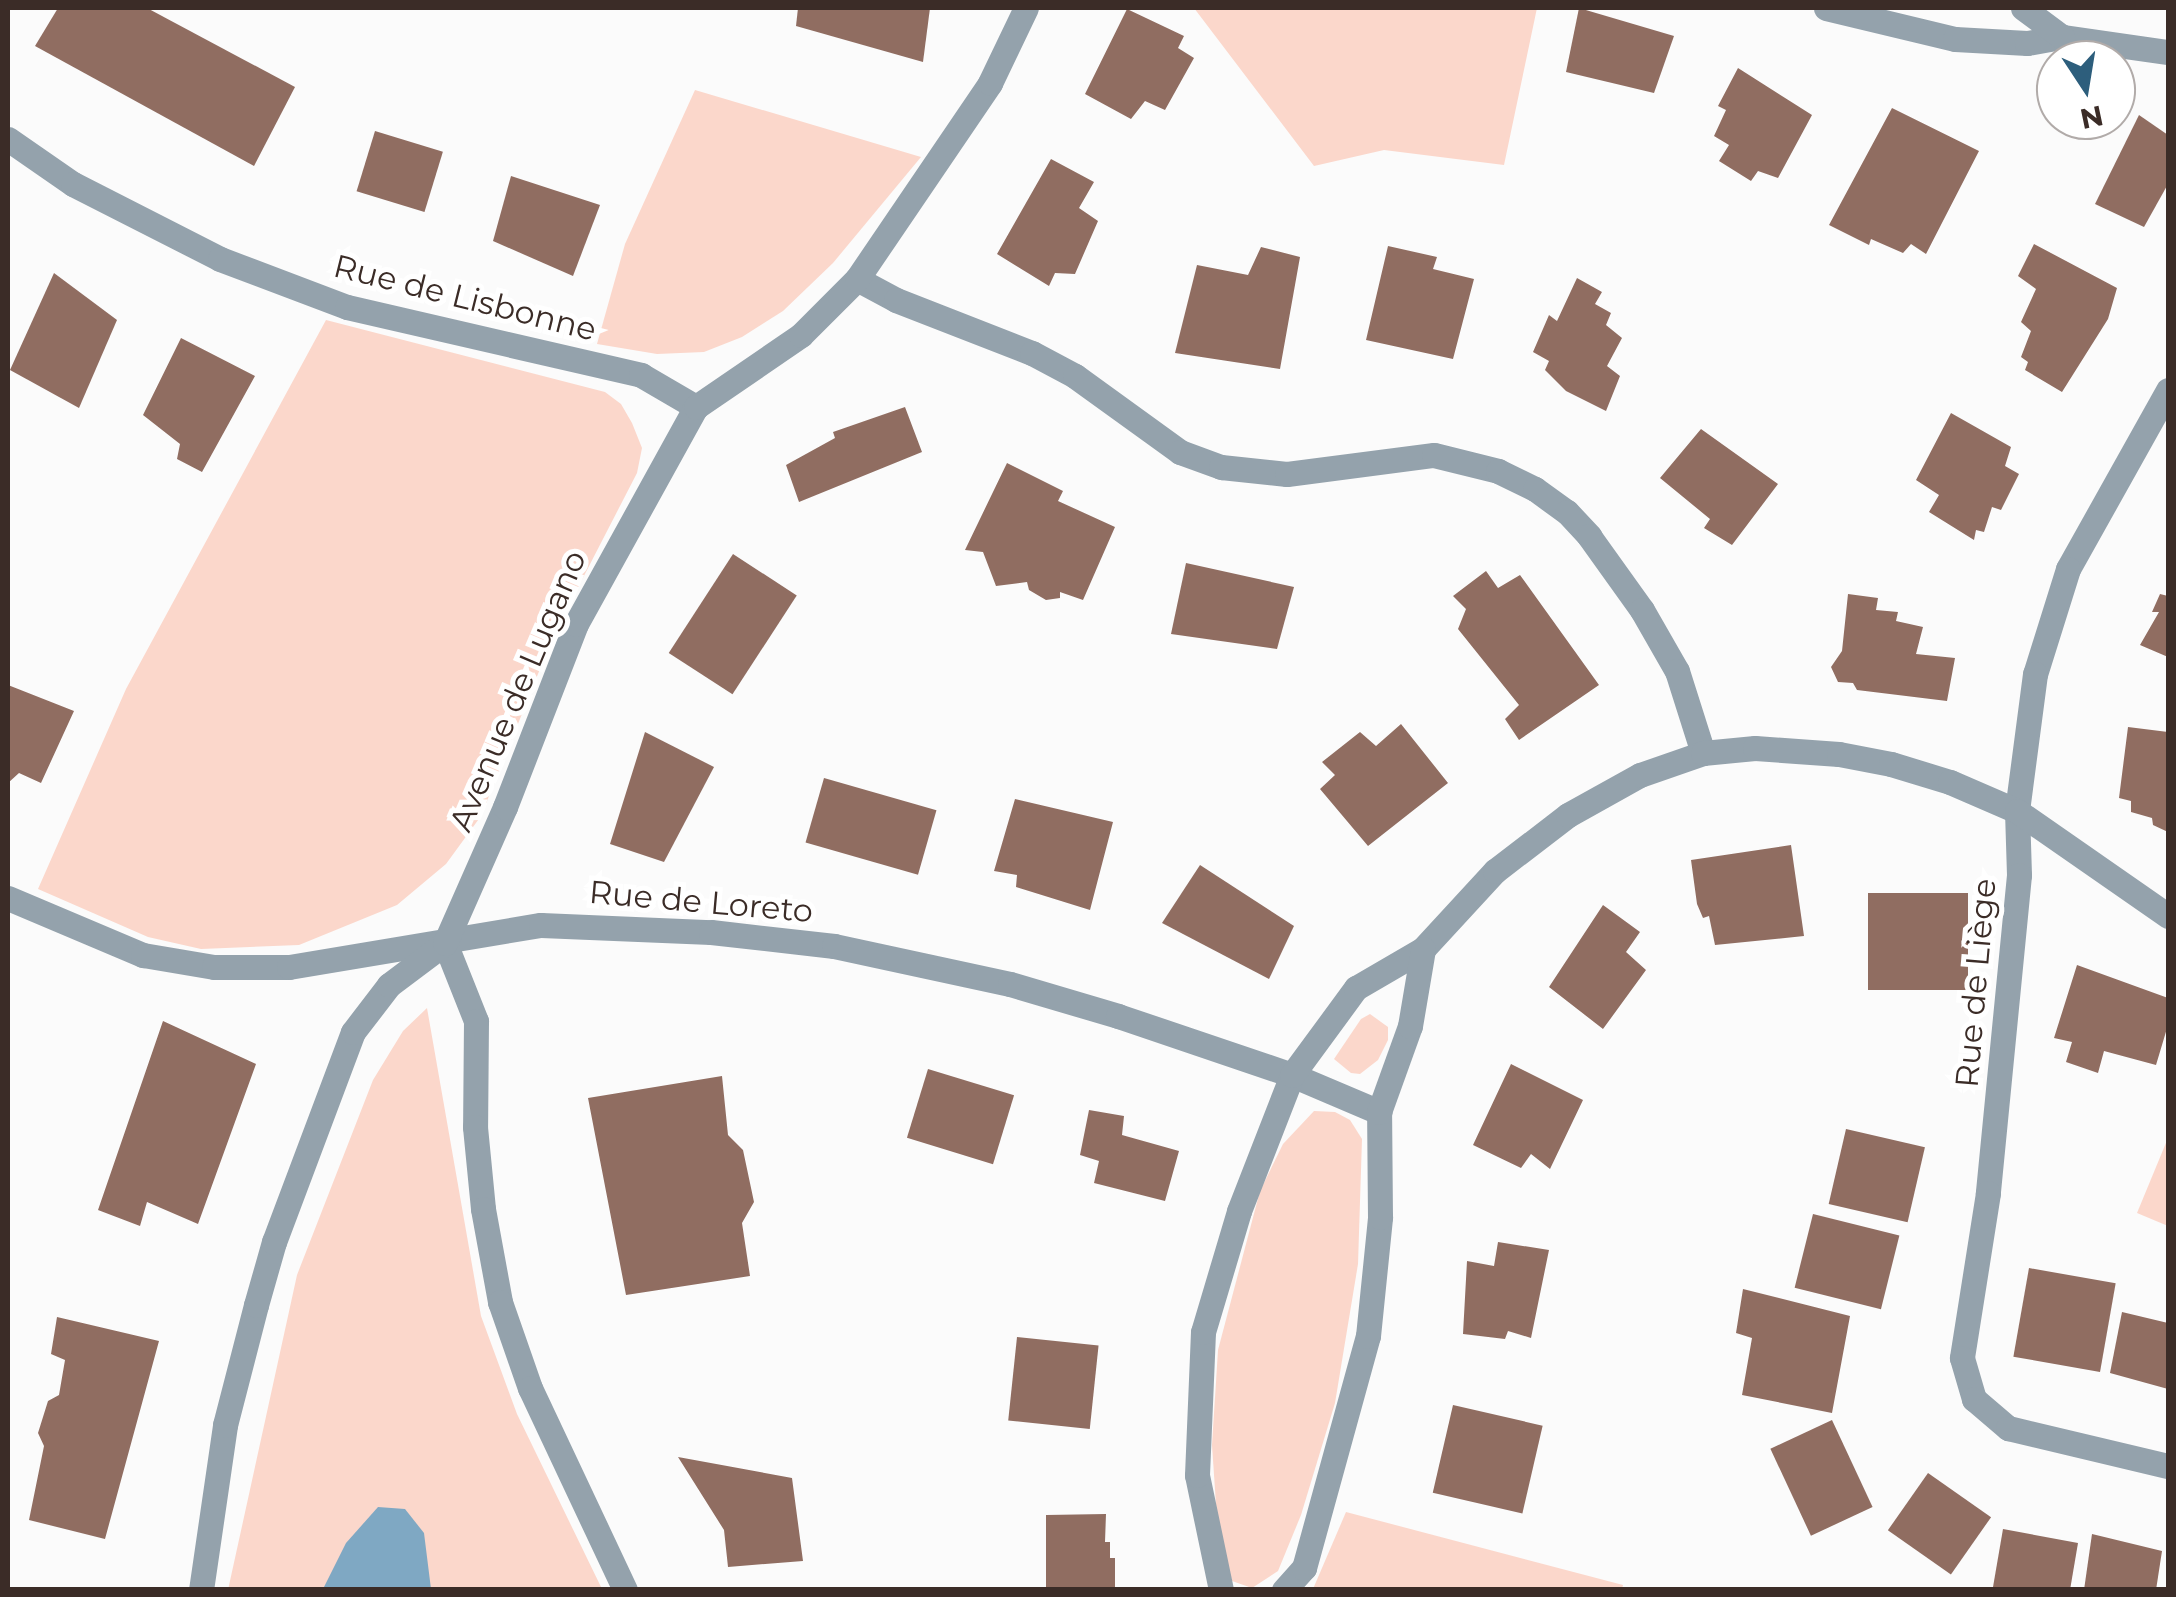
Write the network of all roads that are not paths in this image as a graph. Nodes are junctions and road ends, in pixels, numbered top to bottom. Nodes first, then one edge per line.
1 (1026, 8) edge
2 (1826, 8) edge
3 (2023, 8) edge
4 (2062, 37) junction
5 (2168, 52) edge
6 (8, 139) edge
7 (857, 278) junction
8 (2168, 390) edge
9 (696, 407) junction
10 (1702, 754) junction
11 (2017, 811) junction
12 (8, 898) edge
13 (2168, 916) edge
14 (445, 943) junction
15 (1423, 949) junction
16 (1292, 1075) junction
17 (1379, 1112) junction
18 (2168, 1466) edge
19 (201, 1590) edge
20 (625, 1590) edge
21 (1221, 1590) edge
22 (1284, 1590) edge

1 - 7 street, Avenue de Lugano
2 - 4 street
3 - 4 street
4 - 5 street
6 - 9 street, Rue de Lisbonne
7 - 9 street, Avenue de Lugano
7 - 10 street
8 - 11 street, Rue de Liège
9 - 14 street, Avenue de Lugano
10 - 11 street
10 - 15 street
11 - 13 street
11 - 18 street, Rue de Liège
12 - 14 street, Rue de Loreto
14 - 16 street, Rue de Loreto
14 - 19 street, Avenue de Lugano
14 - 20 street
15 - 16 street
15 - 17 street
16 - 17 street, Rue de Loreto
16 - 21 street
17 - 22 street

